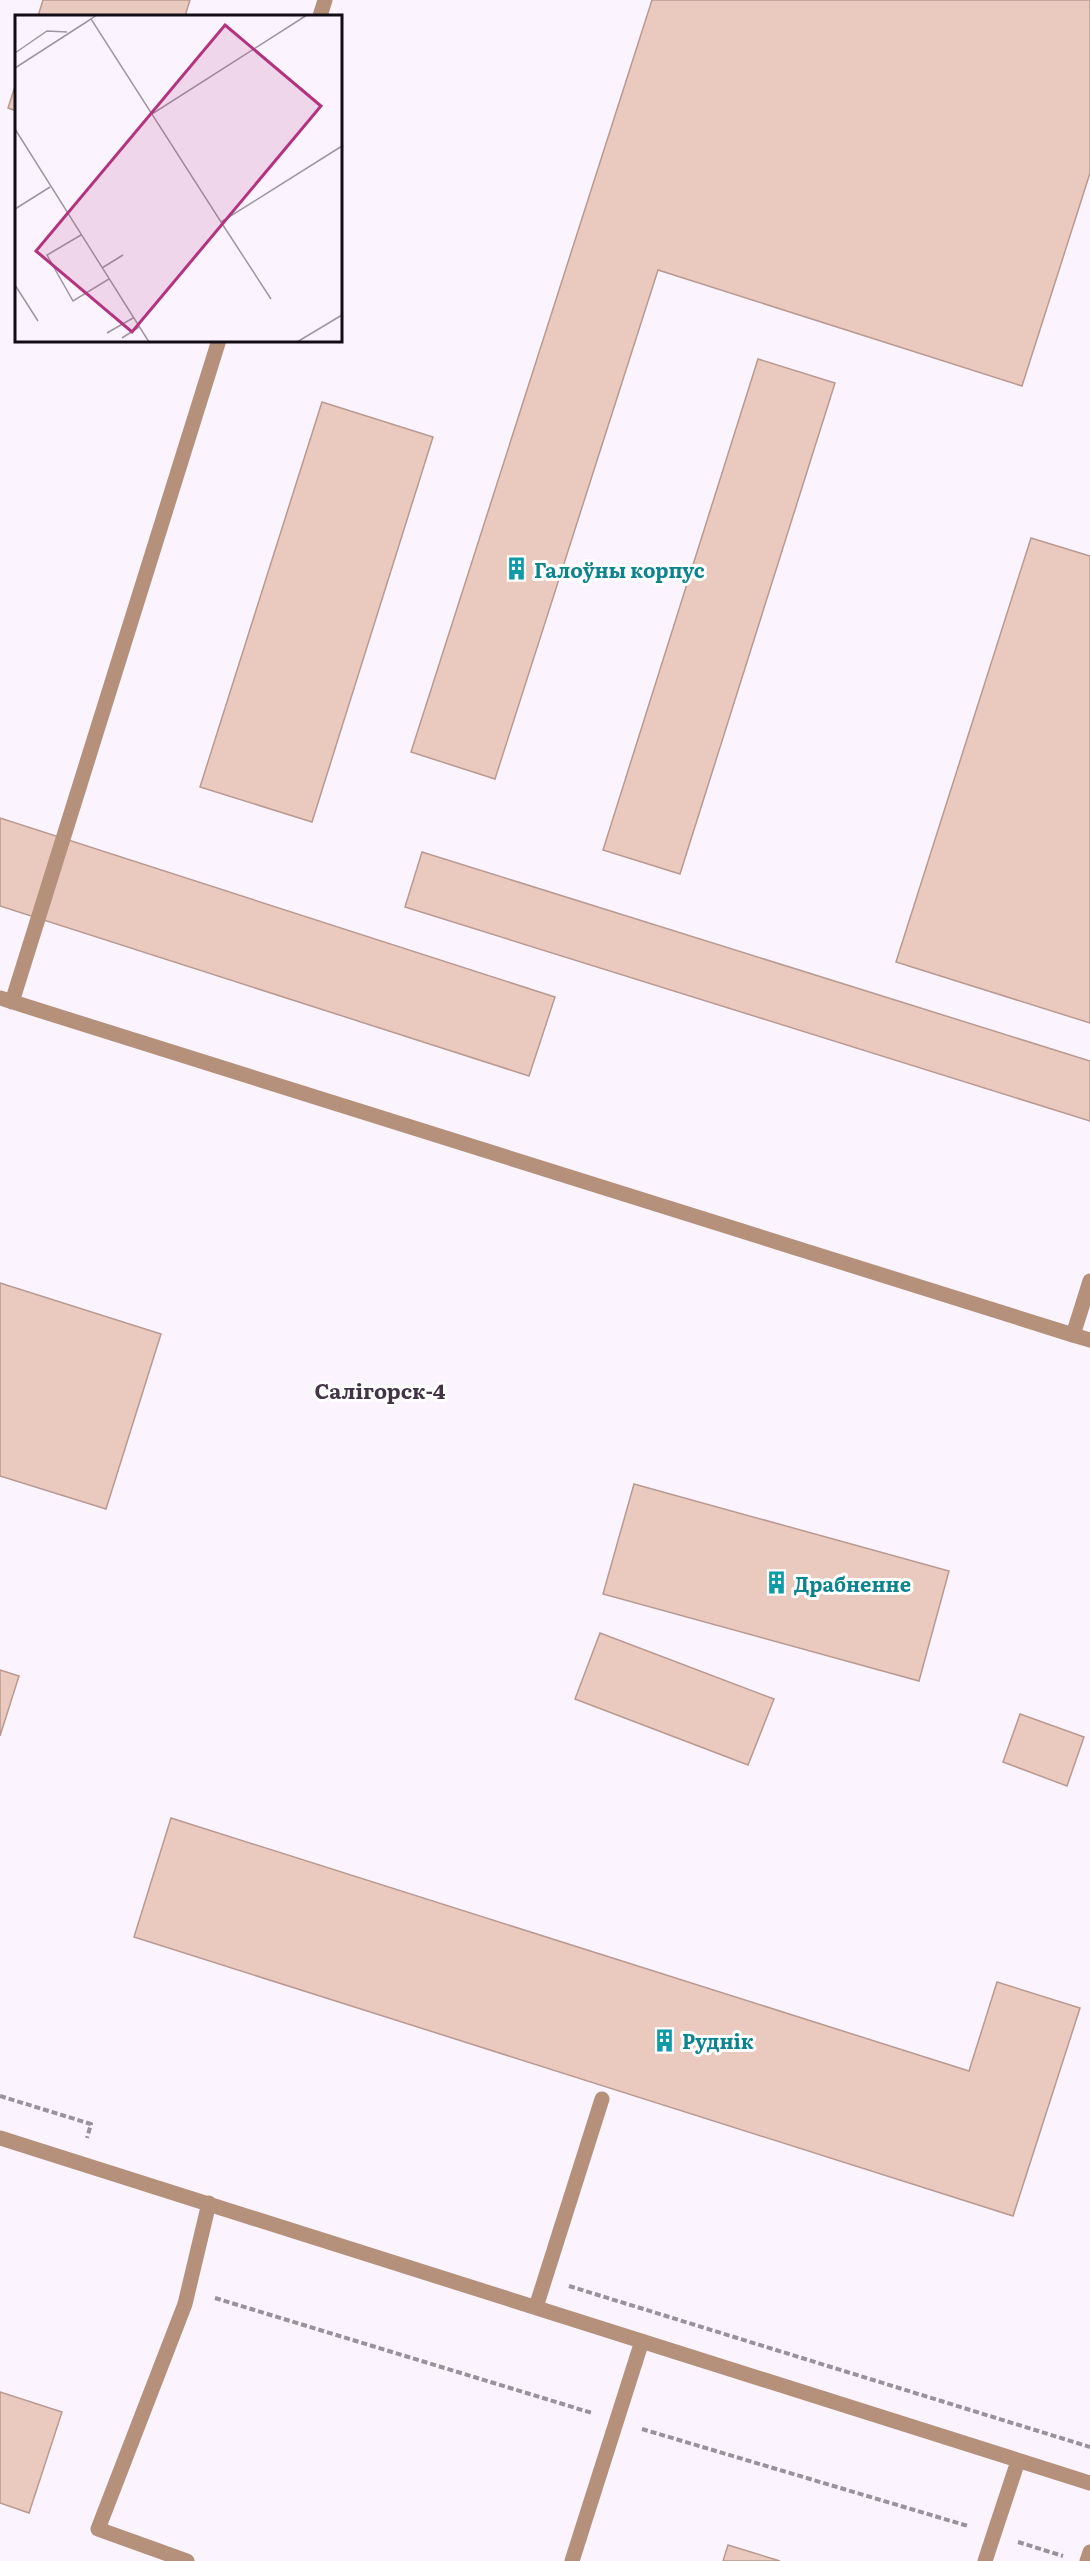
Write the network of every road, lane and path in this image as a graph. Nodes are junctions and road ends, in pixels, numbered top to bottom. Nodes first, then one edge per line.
1 (326, 0) edge
2 (320, 15) edge
3 (218, 342) edge
4 (6, 1000) edge
5 (1090, 1281) edge
6 (1073, 1335) junction
7 (1090, 1340) edge
8 (602, 2099) dead end
9 (0, 2138) edge
10 (209, 2203) junction
11 (536, 2307) junction
12 (642, 2341) junction
13 (1018, 2461) junction
14 (1090, 2484) edge
15 (1090, 2552) edge
16 (187, 2561) edge
17 (572, 2561) edge
18 (985, 2561) edge
19 (1087, 2561) edge

1 - 2 street
3 - 4 street
4 - 6 street
5 - 6 street
6 - 7 street
8 - 11 street
9 - 10 street
10 - 11 street
10 - 16 street
11 - 12 street
12 - 13 street
12 - 17 street
13 - 14 street
13 - 18 street
15 - 19 street

